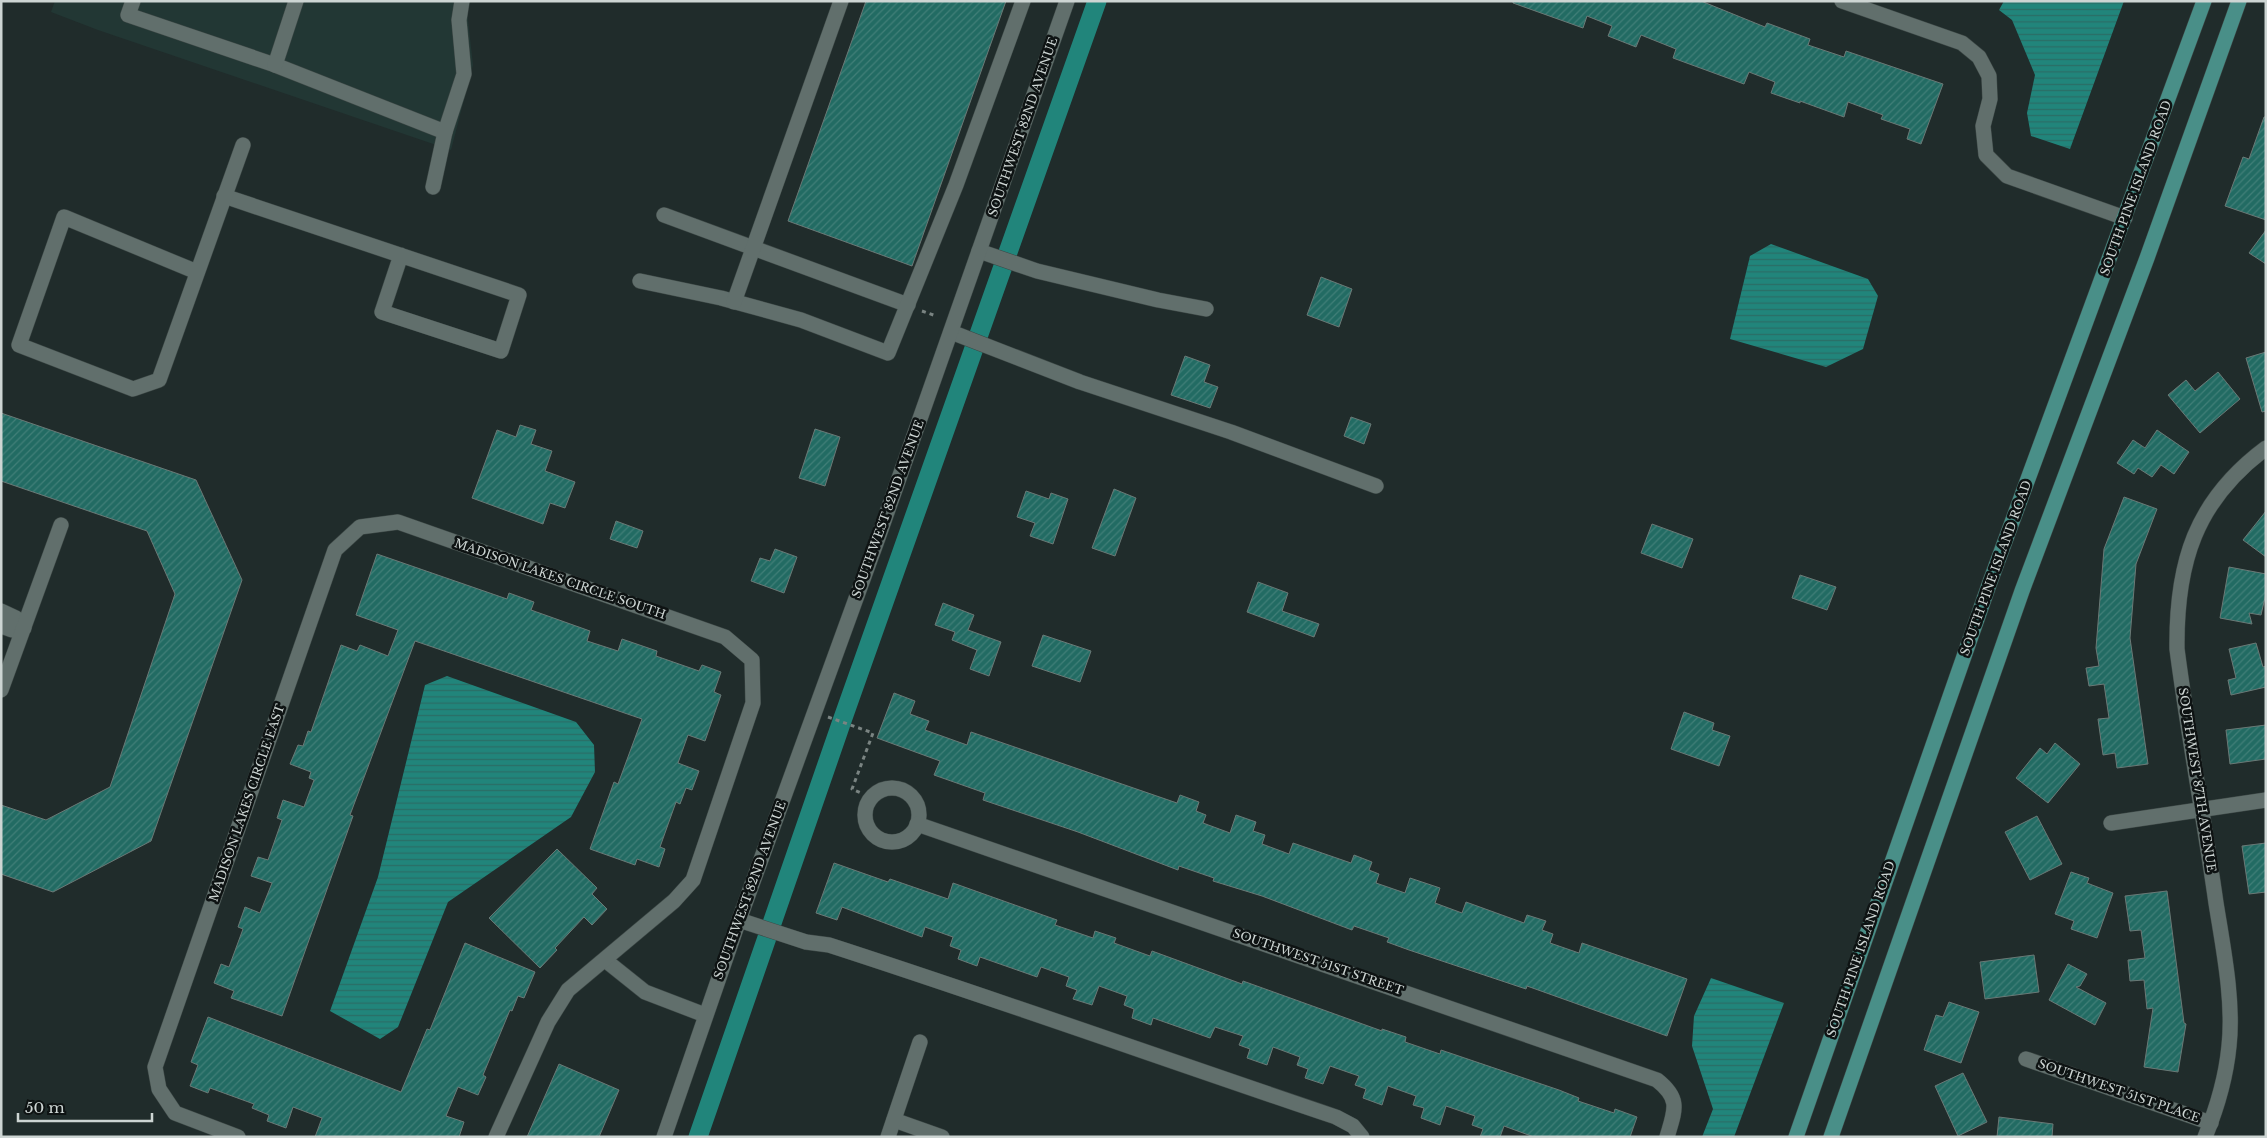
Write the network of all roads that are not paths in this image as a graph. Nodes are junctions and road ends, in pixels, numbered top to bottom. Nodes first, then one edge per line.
1 (133, 1) edge
2 (296, 1) edge
3 (462, 1) edge
4 (841, 1) edge
5 (1023, 1) edge
6 (1067, 1) edge
7 (1842, 1) edge
8 (2204, 1) edge
9 (2239, 1) edge
10 (275, 66) junction
11 (445, 132) junction
12 (243, 145) dead end
13 (433, 187) dead end
14 (224, 196) junction
15 (664, 215) dead end
16 (2125, 218) junction
17 (753, 248) junction
18 (979, 251) junction
19 (401, 255) junction
20 (197, 272) junction
21 (640, 281) dead end
22 (734, 302) junction
23 (908, 305) junction
24 (1206, 309) dead end
25 (951, 332) junction
26 (2266, 448) edge
27 (1376, 486) dead end
28 (61, 525) dead end
29 (360, 527) joint
30 (1, 611) edge
31 (1, 626) edge
32 (24, 628) junction
33 (1, 690) edge
34 (2266, 800) edge
35 (2202, 810) junction
36 (2111, 823) dead end
37 (917, 824) dead end
38 (739, 920) junction
39 (605, 960) junction
40 (706, 1015) junction
41 (920, 1042) dead end
42 (2026, 1058) dead end
43 (894, 1120) junction
44 (2208, 1130) edge
45 (238, 1137) edge
46 (496, 1137) edge
47 (664, 1137) edge
48 (888, 1137) edge
49 (942, 1137) edge
50 (1362, 1137) edge
51 (1667, 1137) edge
52 (1796, 1137) edge
53 (1831, 1137) edge

1 - 10 street
2 - 10 street
3 - 11 street
4 - 17 street
5 - 23 street
6 - 18 street, SOUTHWEST 82ND AVENUE
7 - 16 street
8 - 16 main road, SOUTH PINE ISLAND ROAD
9 - 53 main road
10 - 11 street
11 - 13 street
12 - 14 street
14 - 19 street
14 - 20 street
15 - 17 street
16 - 52 main road, SOUTH PINE ISLAND ROAD
17 - 22 street
17 - 23 street
18 - 24 street
18 - 25 street, SOUTHWEST 82ND AVENUE
19 - 19 street
20 - 20 street
21 - 22 street
22 - 23 street
25 - 27 street
25 - 38 street, SOUTHWEST 82ND AVENUE
26 - 35 street, SOUTHWEST 87TH AVENUE
28 - 32 street
29 - 39 street, MADISON LAKES CIRCLE SOUTH
29 - 45 street, MADISON LAKES CIRCLE EAST
30 - 32 street
31 - 32 street
32 - 33 street
34 - 35 street
35 - 36 street
35 - 44 street, SOUTHWEST 87TH AVENUE
37 - 51 street, SOUTHWEST 51ST STREET
38 - 40 street, SOUTHWEST 82ND AVENUE
38 - 50 street
39 - 40 street
39 - 46 street
40 - 47 street, SOUTHWEST 82ND AVENUE
41 - 43 street
42 - 44 street, SOUTHWEST 51ST PLACE
43 - 48 street
43 - 49 street

